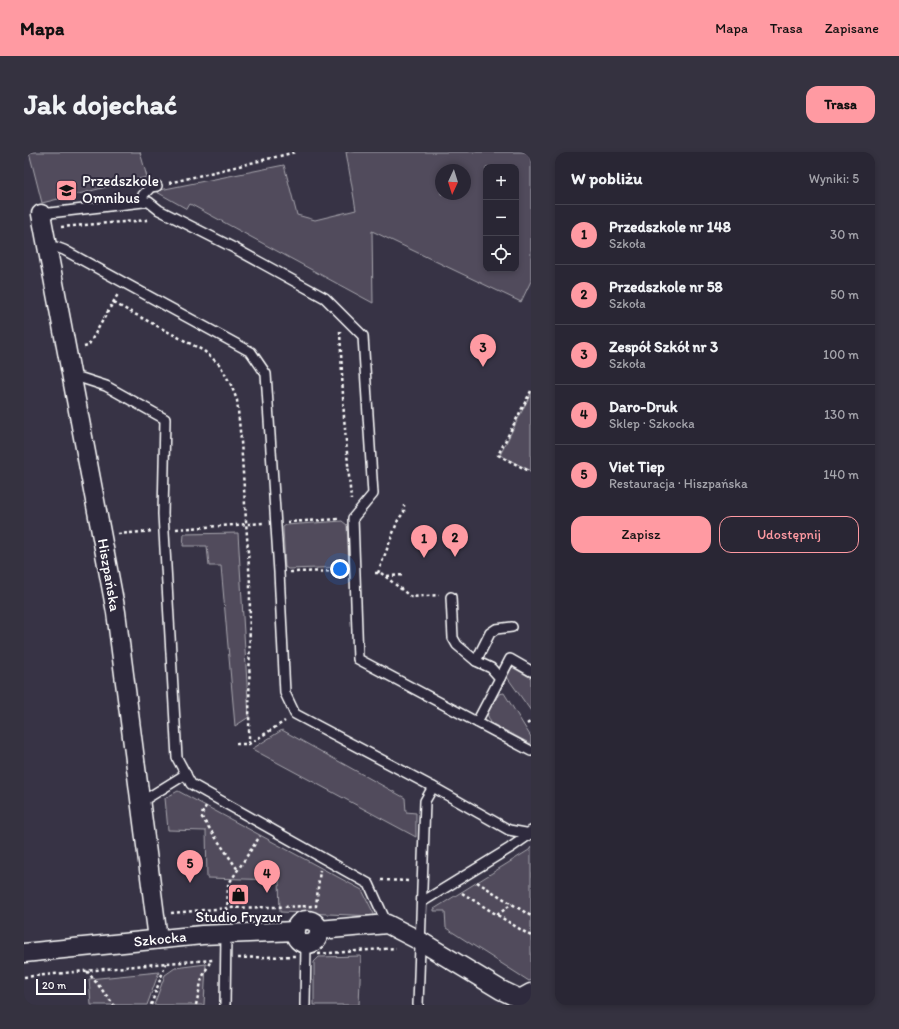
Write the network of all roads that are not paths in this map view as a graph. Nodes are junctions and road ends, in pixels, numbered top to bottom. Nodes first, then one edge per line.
1 (157, 186) road end
2 (143, 202) junction
3 (41, 214) joint
4 (48, 249) junction
5 (72, 375) junction
6 (447, 596) road end
7 (512, 627) dead end
8 (476, 661) junction
9 (531, 671) edge
10 (500, 678) junction
11 (477, 722) junction
12 (531, 751) edge
13 (186, 774) junction
14 (433, 787) junction
15 (141, 802) junction
16 (531, 833) edge
17 (422, 902) junction
18 (387, 924) junction
19 (226, 934) junction
20 (158, 940) junction
21 (303, 943) junction
22 (420, 946) junction
23 (24, 953) edge
24 (524, 999) edge
25 (224, 1005) edge
26 (305, 1005) edge
27 (418, 1005) edge

1 - 2 lane
2 - 3 lane
2 - 11 lane
3 - 4 street, Hiszpańska
4 - 5 street, Hiszpańska
4 - 14 lane
5 - 13 lane
5 - 15 street, Hiszpańska
6 - 8 lane
7 - 8 lane
8 - 10 lane
9 - 10 lane
10 - 11 lane
11 - 12 lane
13 - 15 lane
13 - 18 lane
14 - 16 lane
14 - 17 lane
15 - 20 street, Hiszpańska
16 - 17 lane
17 - 22 lane
18 - 21 street
18 - 22 street
19 - 20 street, Szkocka
19 - 21 street, Szkocka
19 - 25 lane
20 - 23 street, Szkocka
21 - 26 lane
22 - 24 street
22 - 27 lane

